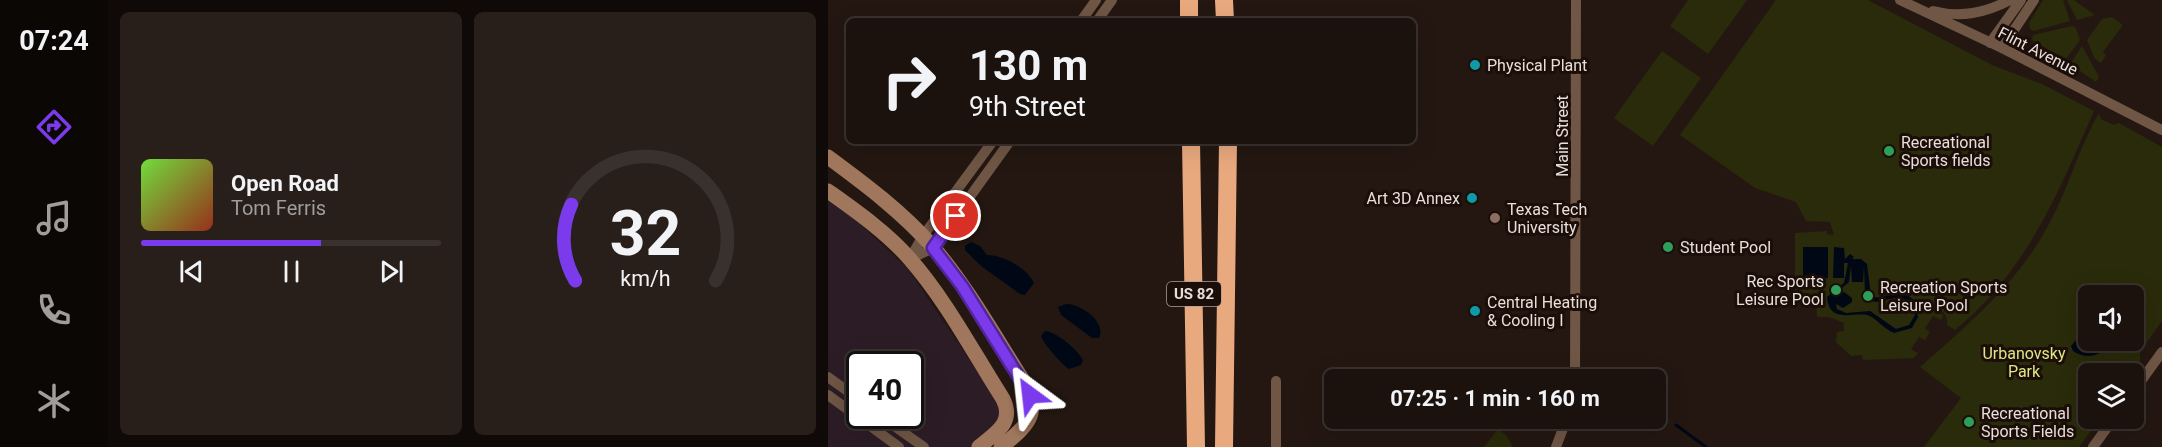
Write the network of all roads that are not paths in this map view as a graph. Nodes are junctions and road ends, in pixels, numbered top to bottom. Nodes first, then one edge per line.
1 (1096, 0) edge
2 (1189, 0) edge
3 (1224, 0) edge
4 (1576, 0) edge
5 (2010, 0) edge
6 (2021, 0) edge
7 (2034, 0) edge
8 (1905, 2) edge
9 (1109, 4) edge
10 (1083, 18) edge
11 (1099, 18) edge
12 (1189, 18) edge
13 (1225, 18) edge
14 (1990, 43) junction
15 (2002, 48) junction
16 (2162, 130) edge
17 (991, 144) edge
18 (1008, 144) edge
19 (1191, 144) edge
20 (1228, 144) edge
21 (828, 157) edge
22 (828, 191) edge
23 (928, 242) junction
24 (909, 259) junction
25 (2162, 352) edge
26 (1575, 369) edge
27 (828, 377) edge
28 (2144, 377) edge
29 (1276, 381) dead end
30 (846, 390) edge
31 (828, 395) edge
32 (898, 429) edge
33 (1563, 429) edge
34 (2106, 429) edge
35 (899, 447) edge
36 (924, 447) edge
37 (979, 447) edge
38 (1001, 447) edge
39 (1196, 447) edge
40 (1224, 447) edge
41 (1276, 447) edge
42 (1556, 447) edge
43 (2093, 447) edge

1 - 9 street
1 - 10 street
2 - 12 highway
3 - 13 highway
4 - 26 street, Main Street
5 - 8 street
6 - 14 street
7 - 15 street
8 - 14 street, Flint Avenue
9 - 11 street
14 - 15 street, Flint Avenue
15 - 16 street, Flint Avenue
17 - 23 street
18 - 23 street
19 - 39 highway, US 82
20 - 40 highway, US 82
21 - 23 street
22 - 24 street
23 - 24 street
23 - 38 street
24 - 37 street
25 - 28 street
27 - 30 street
29 - 41 street
31 - 35 street
32 - 36 street
33 - 42 street
34 - 43 street

